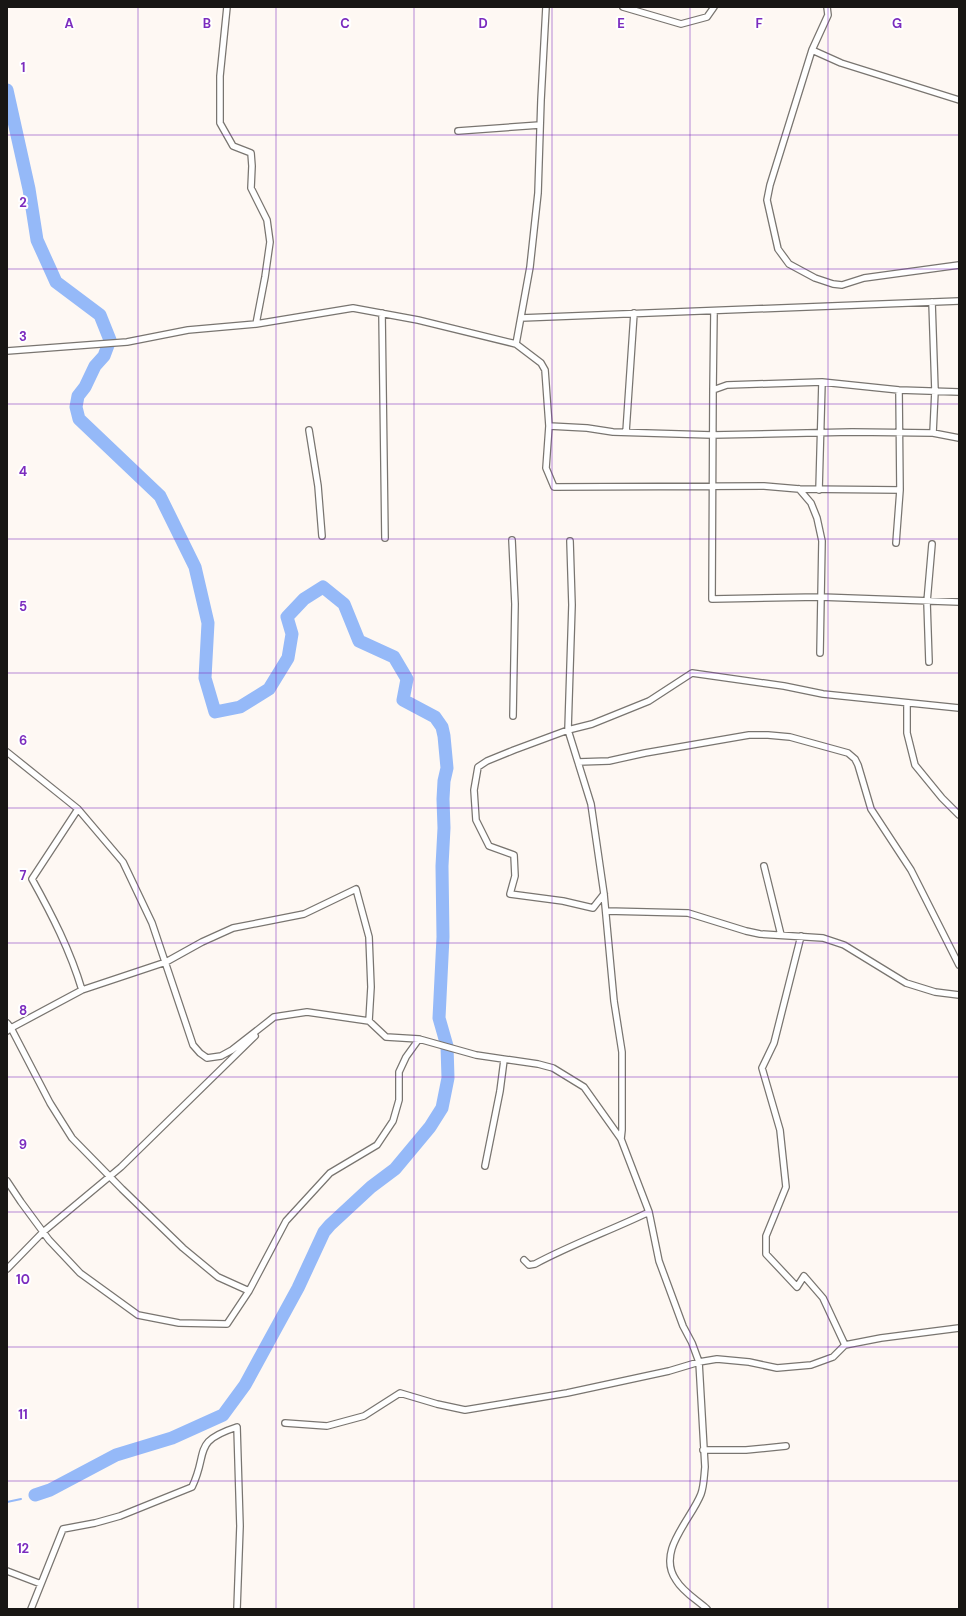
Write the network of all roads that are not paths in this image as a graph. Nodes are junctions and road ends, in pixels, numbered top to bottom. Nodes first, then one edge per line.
1 (227, 7) edge
2 (546, 7) edge
3 (623, 7) edge
4 (714, 7) edge
5 (827, 7) edge
6 (812, 50) junction
7 (959, 100) edge
8 (540, 125) junction
9 (458, 132) dead end
10 (959, 265) edge
11 (959, 301) edge
12 (932, 302) junction
13 (714, 311) junction
14 (382, 313) junction
15 (634, 313) junction
16 (521, 318) junction
17 (256, 324) junction
18 (516, 344) junction
19 (7, 351) edge
20 (822, 382) junction
21 (713, 390) junction
22 (899, 390) junction
23 (935, 391) junction
24 (959, 392) edge
25 (549, 426) junction
26 (309, 430) dead end
27 (626, 432) junction
28 (899, 432) junction
29 (933, 433) junction
30 (821, 434) junction
31 (712, 435) junction
32 (959, 438) edge
33 (713, 487) junction
34 (799, 489) junction
35 (820, 490) junction
36 (900, 490) junction
37 (322, 536) dead end
38 (385, 538) dead end
39 (512, 540) dead end
40 (570, 541) dead end
41 (896, 543) dead end
42 (932, 544) dead end
43 (820, 597) junction
44 (928, 602) junction
45 (959, 602) edge
46 (820, 653) dead end
47 (929, 662) dead end
48 (907, 703) junction
49 (959, 708) edge
50 (513, 716) dead end
51 (568, 730) junction
52 (7, 752) edge
53 (578, 762) junction
54 (78, 809) junction
55 (959, 815) edge
56 (764, 866) dead end
57 (604, 894) junction
58 (606, 910) junction
59 (781, 935) junction
60 (801, 936) junction
61 (166, 962) junction
62 (959, 965) edge
63 (82, 990) junction
64 (959, 995) edge
65 (274, 1017) junction
66 (369, 1021) junction
67 (8, 1027) edge
68 (419, 1039) junction
69 (504, 1060) junction
70 (620, 1139) junction
71 (485, 1166) dead end
72 (110, 1177) junction
73 (7, 1180) edge
74 (649, 1212) junction
75 (44, 1232) junction
76 (524, 1260) dead end
77 (7, 1269) edge
78 (249, 1291) junction
79 (959, 1328) edge
80 (845, 1345) junction
81 (699, 1362) junction
82 (285, 1423) dead end
83 (786, 1446) dead end
84 (703, 1450) junction
85 (7, 1571) edge
86 (41, 1584) junction
87 (31, 1609) edge
88 (237, 1609) edge
89 (707, 1609) edge

1 - 17 street
2 - 8 street
3 - 4 street
5 - 6 street
6 - 7 street
6 - 10 street
8 - 9 street
8 - 16 street
11 - 12 street
12 - 13 street
12 - 23 street
13 - 15 street
13 - 21 street
14 - 17 street
14 - 18 street
14 - 38 street
15 - 16 street
15 - 27 street
16 - 18 street
17 - 19 street
18 - 25 street
20 - 21 street
20 - 22 street
20 - 30 street
21 - 31 street
22 - 23 street
22 - 28 street
23 - 24 street
23 - 29 street
25 - 27 street
25 - 33 street
26 - 37 street
27 - 31 street
28 - 29 street
28 - 30 street
28 - 36 street
29 - 32 street
30 - 31 street
30 - 35 street
31 - 33 street
33 - 34 street
33 - 43 street
34 - 35 street
34 - 43 street
35 - 36 street
36 - 41 street
39 - 50 street
40 - 51 street
42 - 44 street
43 - 44 street
43 - 46 street
44 - 45 street
44 - 47 street
48 - 49 street
48 - 51 street
48 - 55 street
51 - 53 street
51 - 57 street
52 - 54 street
53 - 57 street
53 - 62 street
54 - 61 street
54 - 63 street
56 - 59 street
57 - 58 street
58 - 59 street
58 - 70 street
59 - 60 street
60 - 64 street
60 - 80 street
61 - 63 street
61 - 65 street
61 - 66 street
63 - 67 street
65 - 66 street
65 - 72 street
66 - 68 street
67 - 72 street
68 - 69 street
68 - 78 street
69 - 70 street
69 - 71 street
70 - 74 street
72 - 75 street
72 - 78 street
73 - 75 street
74 - 76 street
74 - 81 street
75 - 77 street
75 - 78 street
79 - 80 street
80 - 81 street
81 - 82 street
81 - 84 street
83 - 84 street
84 - 89 street
85 - 86 street
86 - 87 street
86 - 88 street

